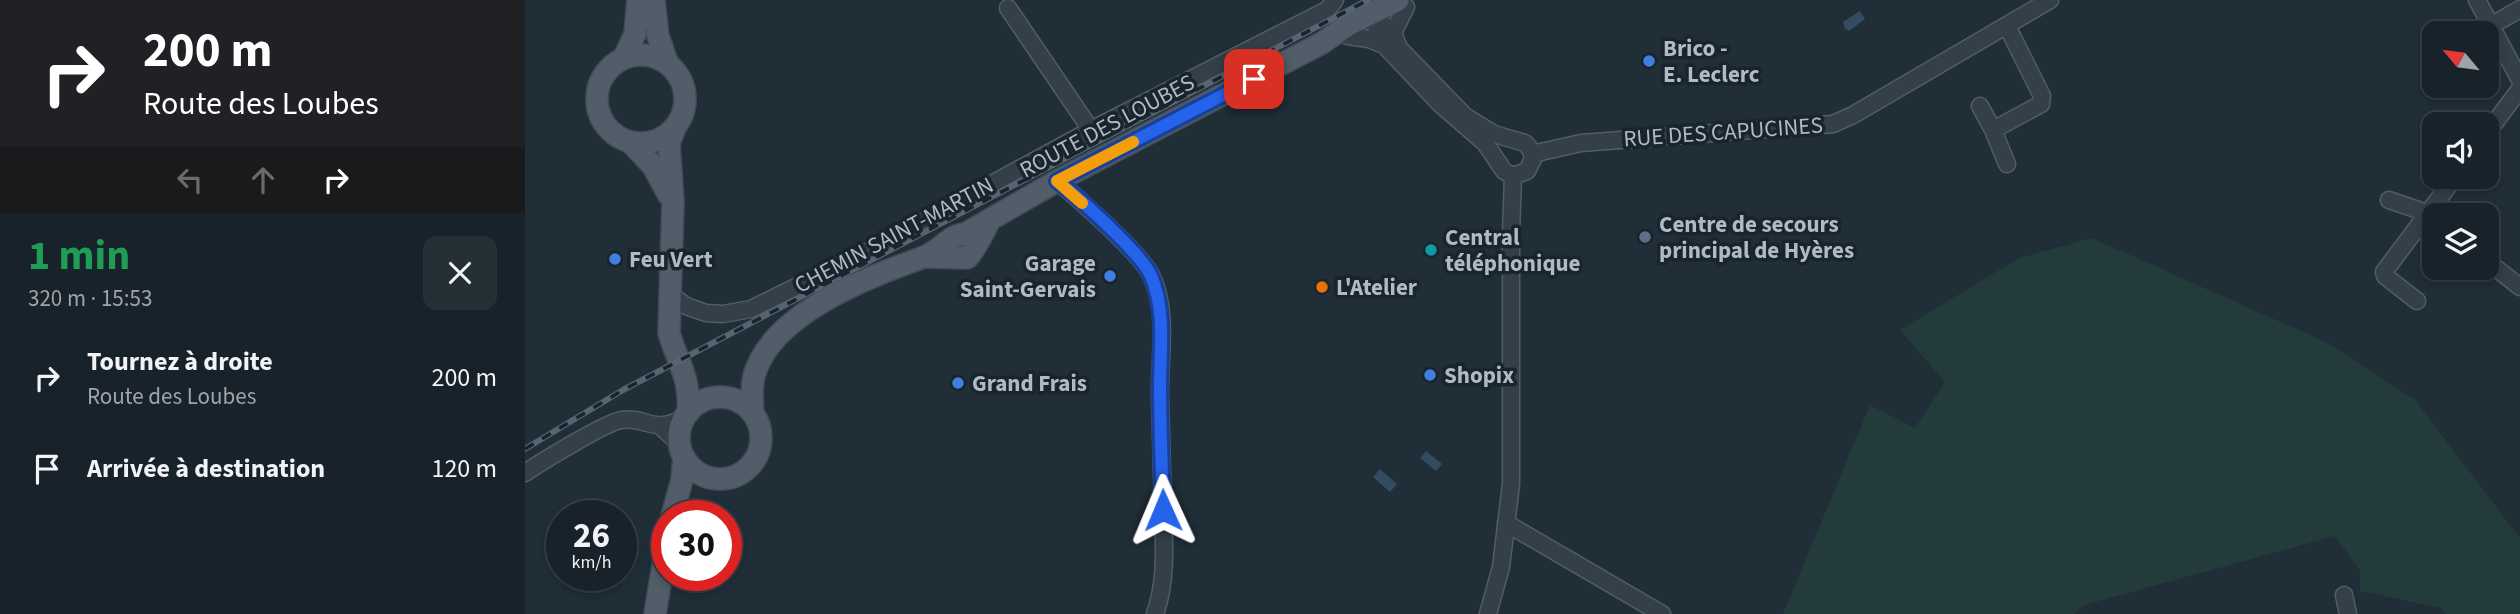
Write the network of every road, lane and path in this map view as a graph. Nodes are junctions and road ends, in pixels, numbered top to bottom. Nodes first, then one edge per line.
1 (638, 0) edge
2 (654, 0) edge
3 (1335, 0) edge
4 (2050, 0) edge
5 (2477, 0) edge
6 (1008, 8) dead end
7 (2520, 9) edge
8 (1391, 16) edge
9 (2489, 21) edge
10 (2498, 21) edge
11 (2007, 26) junction
12 (2499, 40) edge
13 (1322, 42) junction
14 (624, 58) junction
15 (667, 62) junction
16 (2520, 79) edge
17 (2520, 89) edge
18 (1980, 106) dead end
19 (2499, 118) edge
20 (675, 128) junction
21 (1091, 130) junction
22 (1993, 130) junction
23 (1515, 141) junction
24 (630, 142) junction
25 (1532, 154) junction
26 (1498, 162) junction
27 (2007, 164) dead end
28 (1513, 176) junction
29 (1057, 181) junction
30 (2389, 200) dead end
31 (673, 202) junction
32 (2422, 214) edge
33 (2422, 227) edge
34 (2499, 270) edge
35 (2520, 287) edge
36 (669, 293) junction
37 (2417, 301) dead end
38 (754, 374) junction
39 (687, 378) junction
40 (720, 397) junction
41 (753, 413) junction
42 (686, 415) junction
43 (661, 427) junction
44 (681, 450) junction
45 (525, 473) edge
46 (711, 478) junction
47 (677, 500) edge
48 (683, 500) edge
49 (1506, 523) junction
50 (659, 591) edge
51 (2344, 595) dead end
52 (655, 614) edge
53 (1155, 614) edge
54 (1488, 614) edge
55 (1662, 614) edge
56 (2348, 614) edge

1 - 14 main road
2 - 15 main road
3 - 21 street, CHEMIN SAINT-MARTIN
4 - 11 street, RUE DES CAPUCINES
5 - 9 street
6 - 21 street
7 - 10 street
8 - 13 main road, ROUTE DES LOUBES
8 - 13 main road, ROUTE DES LOUBES
8 - 23 street
8 - 26 street
11 - 22 street
11 - 25 street, RUE DES CAPUCINES
12 - 16 street
13 - 29 main road, ROUTE DES LOUBES
14 - 15 main road
14 - 24 main road
15 - 20 main road
17 - 19 street
18 - 22 street
20 - 24 main road
20 - 31 main road
21 - 36 street, CHEMIN SAINT-MARTIN
22 - 27 street
23 - 25 street
23 - 26 street
24 - 31 main road
25 - 28 street
26 - 28 street
28 - 49 street
29 - 38 main road, ROUTE DES LOUBES
29 - 53 street
30 - 32 street
31 - 36 main road
33 - 37 street
34 - 35 street
36 - 39 main road
38 - 40 main road, ROUTE DES LOUBES
38 - 41 main road, ROUTE DES LOUBES
39 - 40 main road
39 - 42 main road
40 - 41 main road
40 - 42 main road
41 - 46 main road
42 - 43 street
42 - 44 main road
43 - 44 street
43 - 45 street
44 - 46 main road
44 - 47 main road
46 - 48 main road
49 - 54 street
49 - 55 street
50 - 52 main road
51 - 56 street

